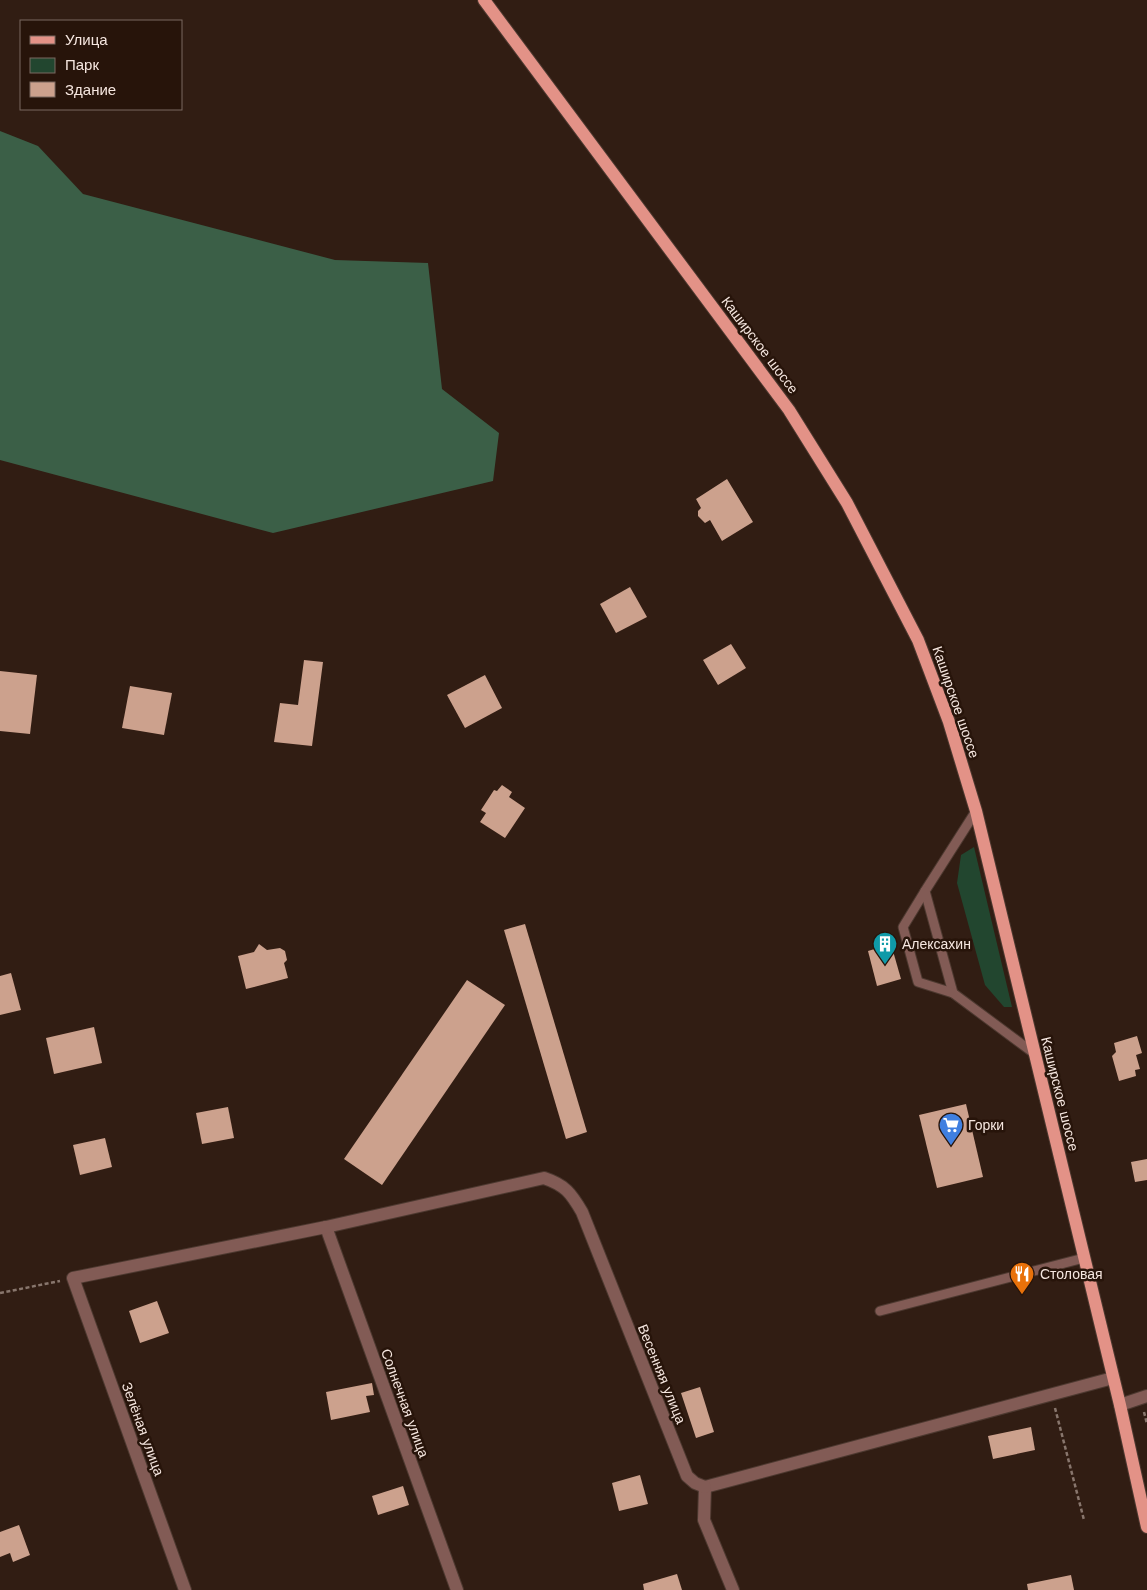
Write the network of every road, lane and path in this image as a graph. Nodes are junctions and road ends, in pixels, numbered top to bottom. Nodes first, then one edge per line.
1 (484, 0) edge
2 (976, 811) junction
3 (925, 891) junction
4 (953, 993) junction
5 (1035, 1054) junction
6 (326, 1227) junction
7 (1084, 1258) junction
8 (73, 1278) junction
9 (0, 1293) edge
10 (880, 1311) dead end
11 (1113, 1378) junction
12 (1052, 1394) junction
13 (1147, 1396) edge
14 (1120, 1405) junction
15 (705, 1487) junction
16 (1084, 1520) dead end
17 (1147, 1527) edge
18 (186, 1590) edge
19 (456, 1590) edge
20 (733, 1590) edge

1 - 2 main road, Каширское шоссе
2 - 3 lane
2 - 5 main road, Каширское шоссе
3 - 4 lane
3 - 4 lane
4 - 5 lane
5 - 7 main road, Каширское шоссе
6 - 8 street
6 - 15 street, Весенняя улица
6 - 19 street, Солнечная улица
7 - 10 lane
7 - 11 main road, Каширское шоссе
8 - 9 path
8 - 18 street, Зелёная улица
11 - 12 street
11 - 14 main road, Каширское шоссе
12 - 15 street
12 - 16 path
13 - 14 street
14 - 17 main road, Каширское шоссе
15 - 20 street

